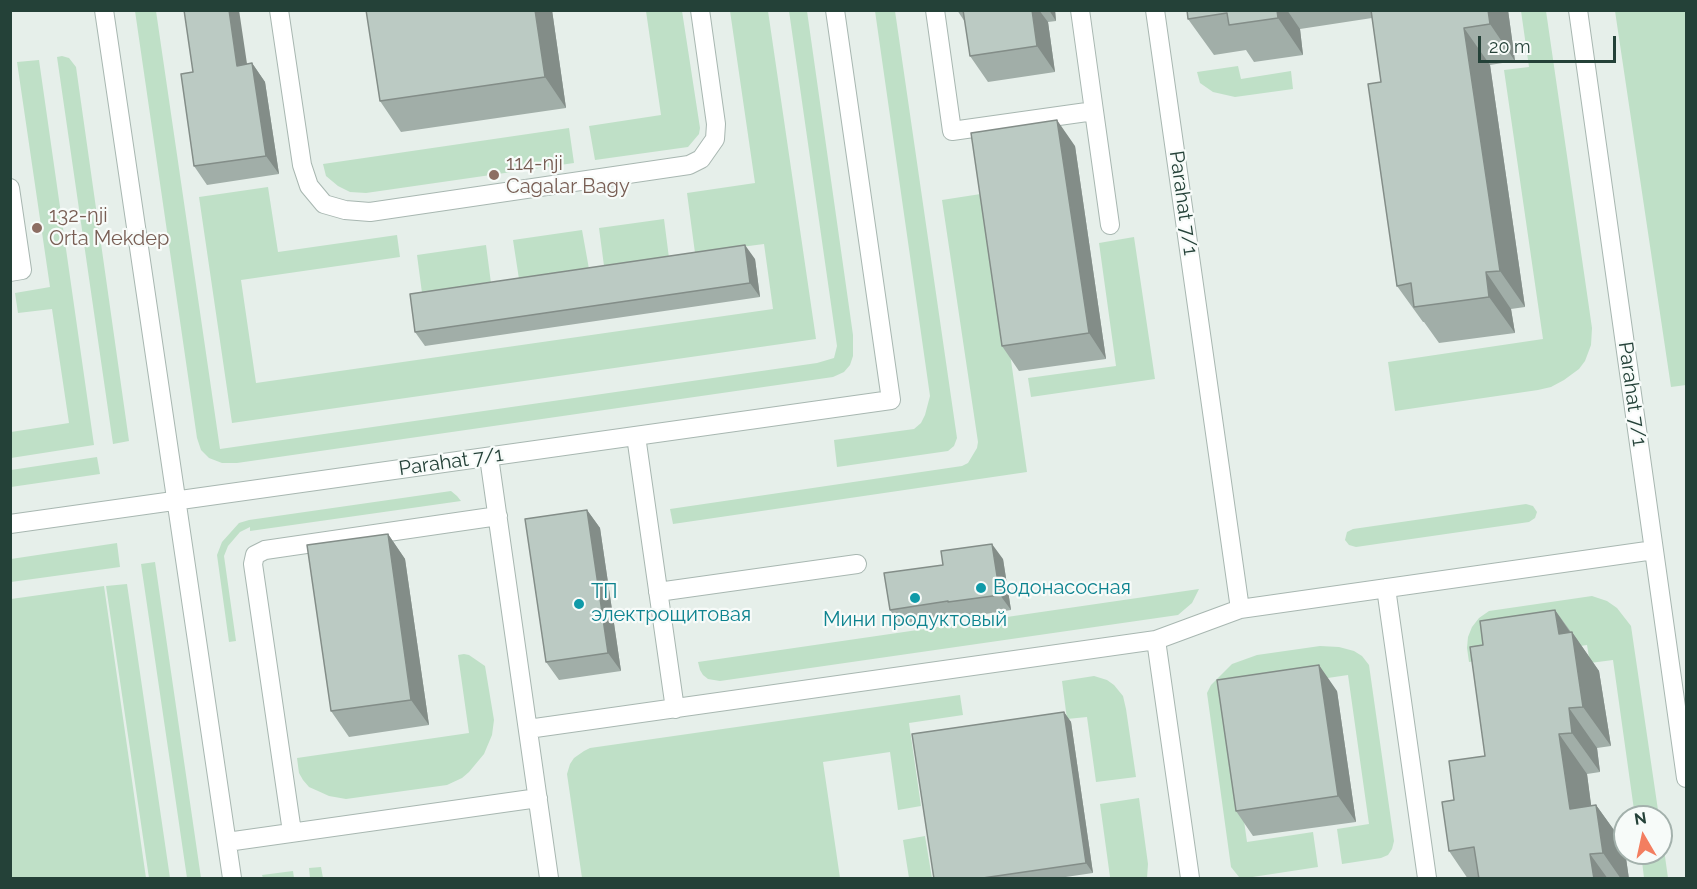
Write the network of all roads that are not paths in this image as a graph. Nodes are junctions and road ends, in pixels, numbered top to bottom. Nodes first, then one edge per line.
1 (104, 10) edge
2 (279, 10) edge
3 (700, 10) edge
4 (836, 10) edge
5 (935, 10) edge
6 (1080, 10) edge
7 (1155, 10) edge
8 (1578, 10) edge
9 (1094, 111) junction
10 (10, 188) edge
11 (1110, 225) dead end
12 (10, 272) edge
13 (636, 436) junction
14 (489, 457) junction
15 (176, 501) junction
16 (498, 516) junction
17 (10, 524) edge
18 (1654, 550) junction
19 (857, 564) dead end
20 (1386, 588) junction
21 (658, 592) junction
22 (1240, 609) junction
23 (1156, 640) junction
24 (675, 709) junction
25 (528, 729) junction
26 (1686, 778) edge
27 (538, 798) junction
28 (292, 832) junction
29 (226, 842) junction
30 (232, 879) edge
31 (549, 879) edge
32 (1190, 879) edge
33 (1427, 879) edge

1 - 15 street
2 - 3 street
4 - 13 street, Parahat 7/1
5 - 9 street
6 - 9 street
7 - 22 street, Parahat 7/1
8 - 18 street, Parahat 7/1
9 - 11 street
10 - 12 street
13 - 14 street, Parahat 7/1
13 - 21 street
14 - 15 street, Parahat 7/1
14 - 16 street
15 - 17 street, Parahat 7/1
15 - 29 street
16 - 25 street
16 - 28 street
18 - 20 street
18 - 26 street, Parahat 7/1
19 - 21 street
20 - 22 street
20 - 33 street
21 - 24 street
22 - 23 street
23 - 24 street
23 - 32 street
24 - 25 street
25 - 27 street
27 - 28 street
27 - 31 street
28 - 29 street
29 - 30 street

